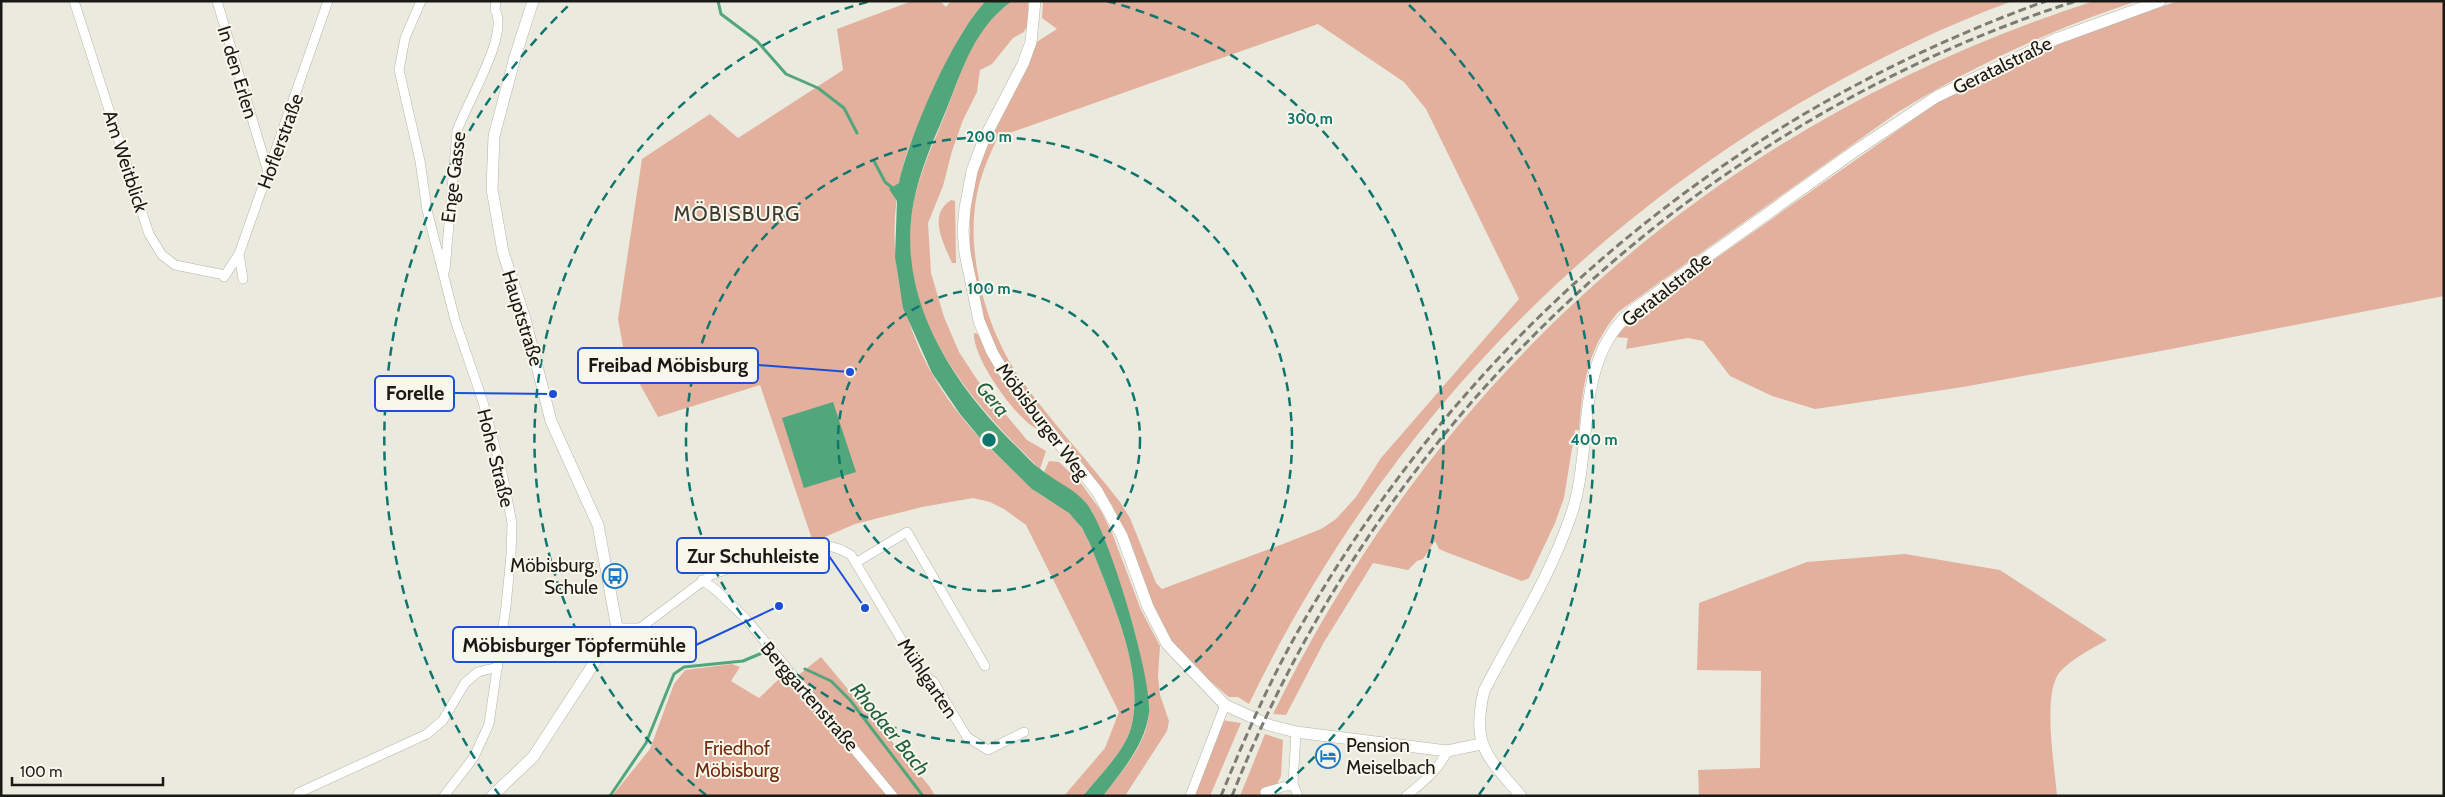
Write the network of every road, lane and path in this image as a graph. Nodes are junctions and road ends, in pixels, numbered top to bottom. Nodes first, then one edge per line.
1 (74, 1) edge
2 (217, 1) edge
3 (328, 1) edge
4 (421, 1) edge
5 (496, 1) edge
6 (533, 1) edge
7 (2160, 1) edge
8 (1035, 3) edge
9 (268, 172) junction
10 (239, 254) junction
11 (444, 273) junction
12 (224, 276) joint
13 (243, 279) dead end
14 (857, 562) junction
15 (702, 580) junction
16 (617, 628) junction
17 (985, 666) dead end
18 (498, 667) junction
19 (1225, 705) junction
20 (1024, 732) dead end
21 (1296, 732) junction
22 (1481, 744) junction
23 (1447, 751) junction
24 (1292, 784) junction
25 (1265, 792) dead end
26 (298, 793) dead end
27 (444, 796) edge
28 (492, 796) edge
29 (893, 796) edge
30 (1190, 796) edge
31 (1298, 796) edge
32 (1406, 796) edge
33 (1521, 796) edge

1 - 12 street, Am Weitblick
2 - 9 street, In den Erlen
3 - 9 street, Hoflerstraße
4 - 11 street, Hohe Straße
5 - 11 street, Enge Gasse
6 - 16 street, Hauptstraße
7 - 22 street, Geratalstraße
8 - 19 street, Möbisburger Weg
9 - 10 street, Hoflerstraße
10 - 12 street, Hoflerstraße
10 - 13 street
11 - 18 street, Hohe Straße
14 - 15 street, Mühlgarten
14 - 17 street
14 - 20 street, Mühlgarten
15 - 16 street, Mühlgarten
15 - 29 street, Berggartenstraße
16 - 28 street
18 - 26 street
18 - 27 street, Hohe Straße
19 - 21 street, Möbisburger Weg
19 - 30 street
21 - 23 street, Möbisburger Weg
21 - 24 street
22 - 23 street, Möbisburger Weg
22 - 33 street, Geratalstraße
23 - 32 street
24 - 25 street
24 - 31 street

